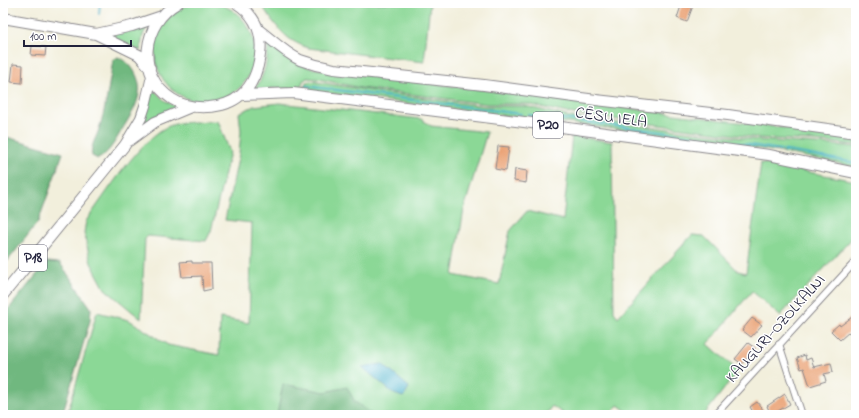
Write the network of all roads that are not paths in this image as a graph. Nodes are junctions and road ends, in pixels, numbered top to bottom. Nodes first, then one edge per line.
1 (178, 3) edge
2 (236, 3) edge
3 (245, 6) edge
4 (162, 16) junction
5 (3, 18) edge
6 (259, 30) junction
7 (96, 34) junction
8 (151, 72) junction
9 (241, 96) junction
10 (191, 107) junction
11 (856, 133) edge
12 (125, 145) junction
13 (856, 173) edge
14 (856, 261) edge
15 (3, 295) edge
16 (779, 344) junction
17 (715, 415) edge
18 (802, 415) edge

1 - 4 main road, P18
2 - 3 main road
3 - 6 main road
4 - 7 main road
4 - 8 main road, P18
5 - 7 main road
6 - 9 main road
6 - 11 main road, CĒSU IELA / P20
7 - 8 main road
8 - 10 main road, P18
8 - 12 main road, P18
9 - 10 main road, P18
9 - 13 main road, CĒSU IELA / P20
10 - 12 main road, P18
12 - 15 main road, P18
14 - 16 street, KAUGURI-OZOLKALNI
16 - 17 street, KAUGURI-OZOLKALNI
16 - 18 street

